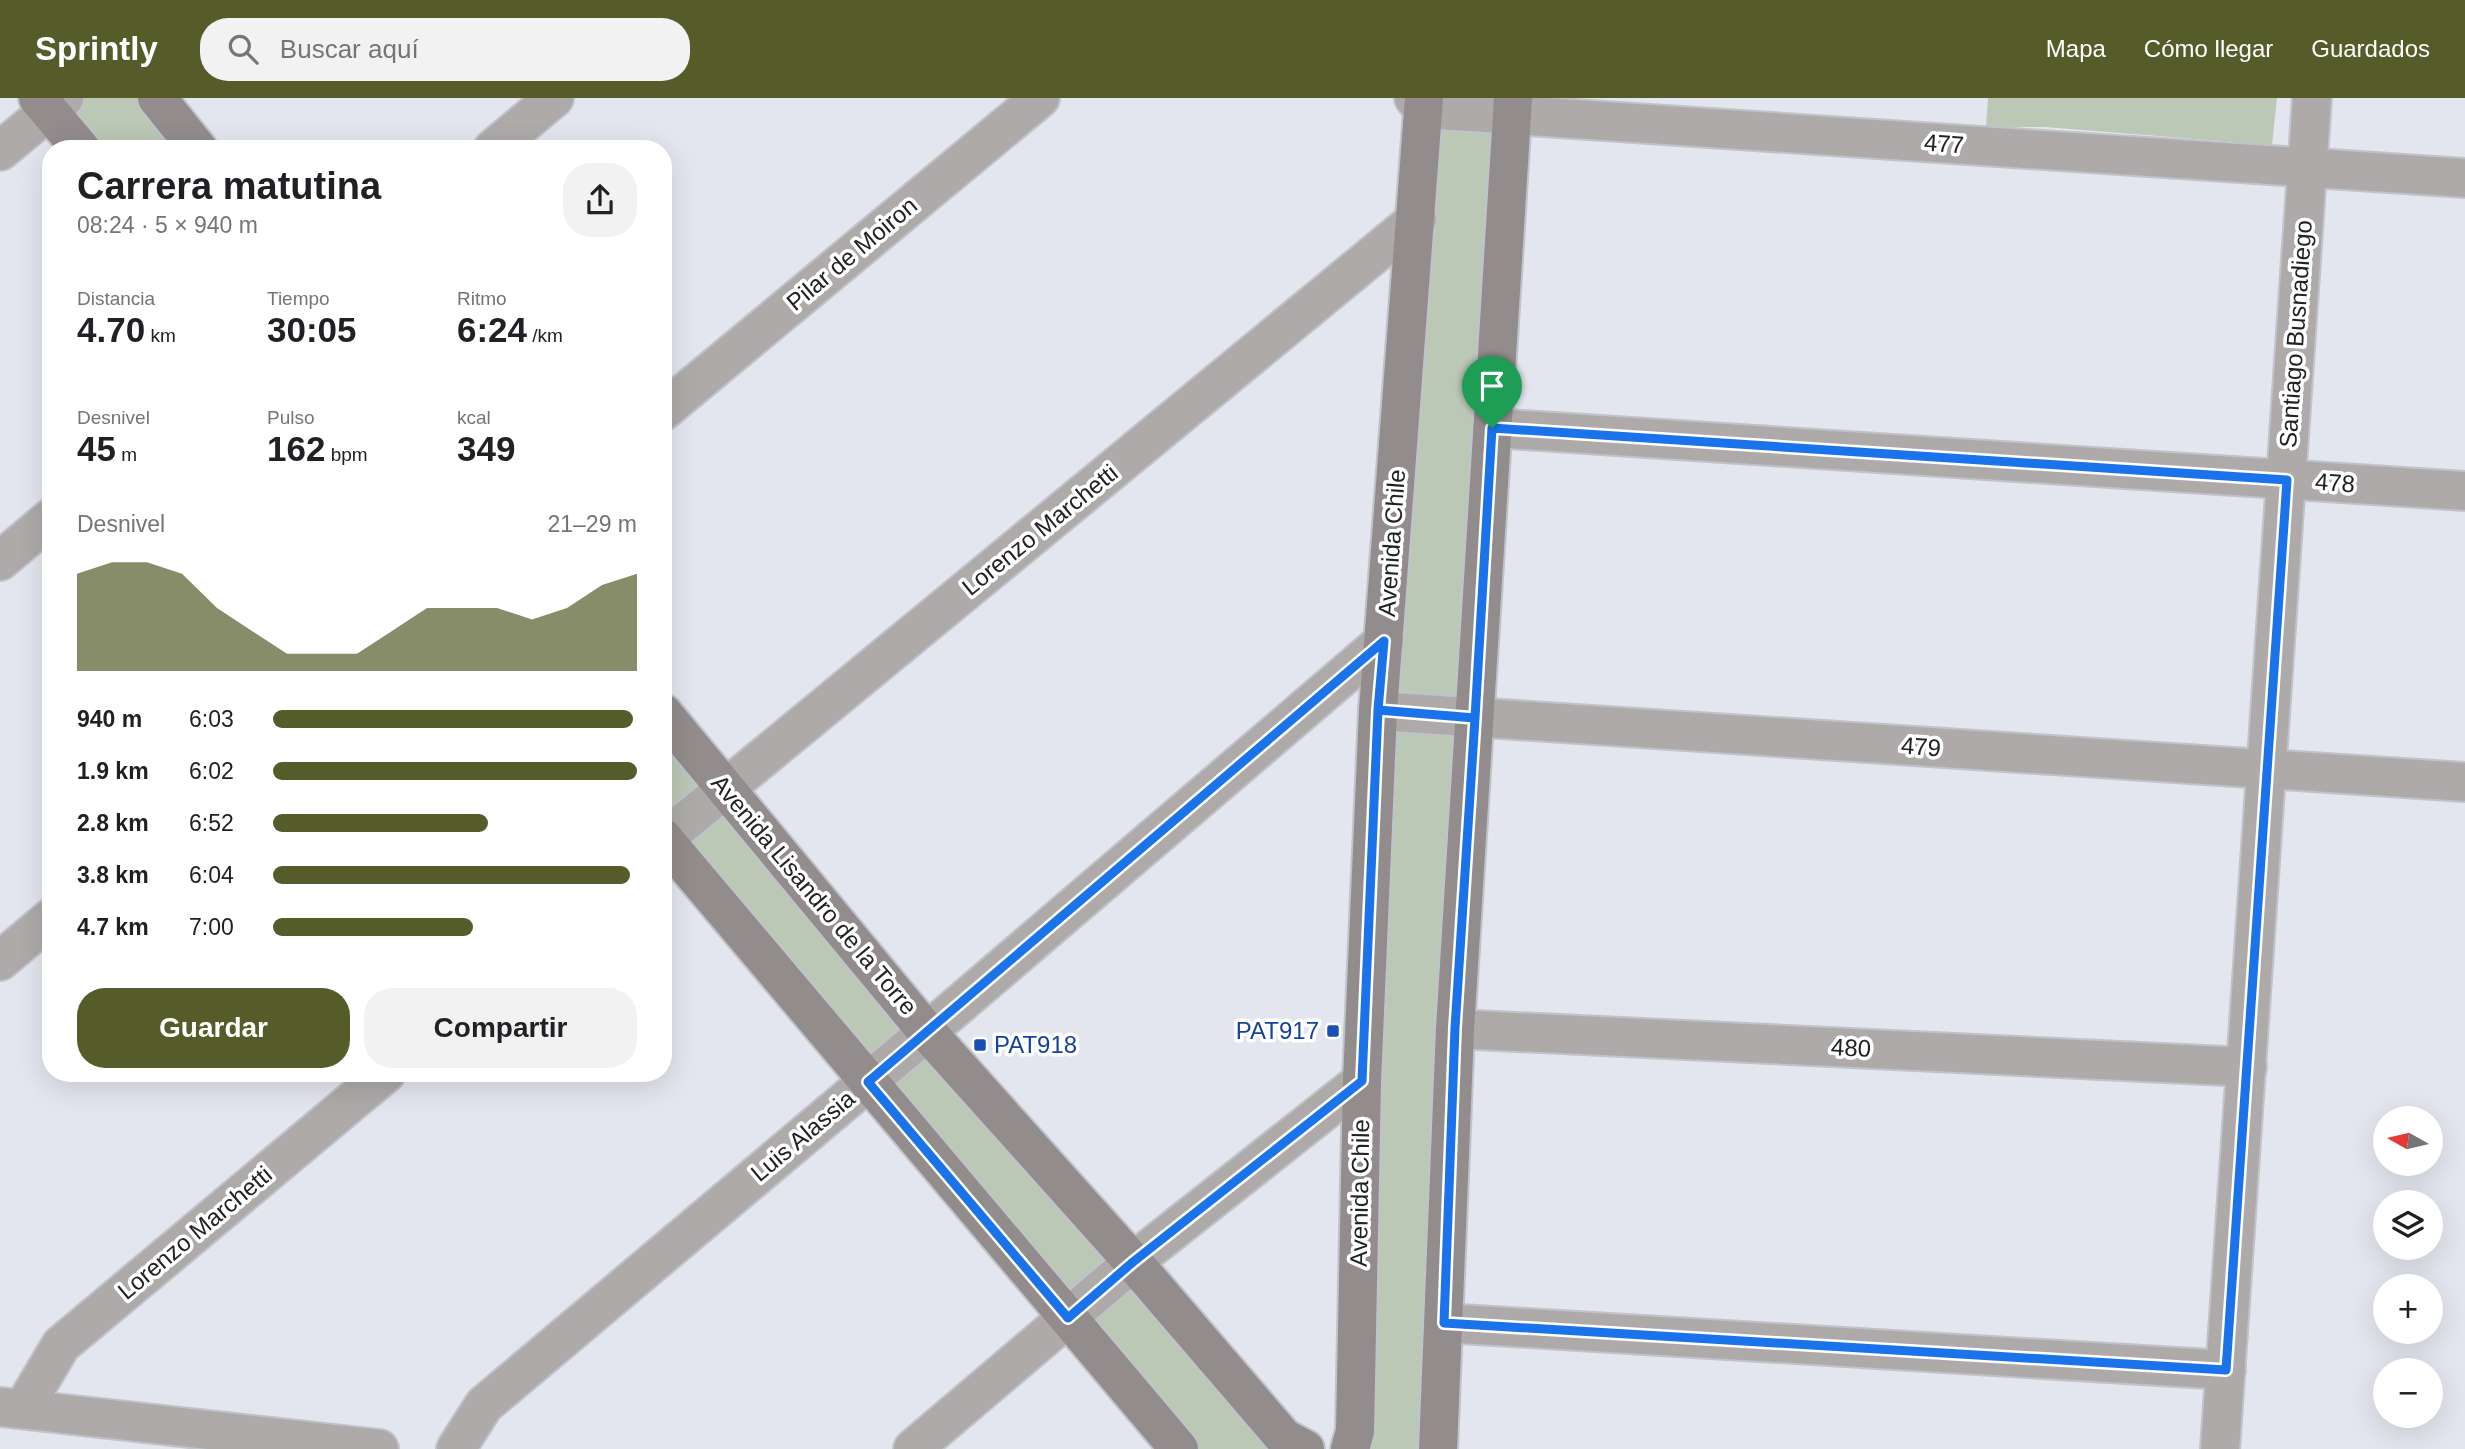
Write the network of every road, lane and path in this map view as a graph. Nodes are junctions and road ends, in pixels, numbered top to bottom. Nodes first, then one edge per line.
1 (156, 98) edge
2 (554, 98) edge
3 (1040, 98) edge
4 (2312, 98) edge
5 (50, 102) edge
6 (1421, 102) edge
7 (1513, 107) edge
8 (75, 140) edge
9 (191, 140) edge
10 (504, 140) edge
11 (0, 150) edge
12 (2307, 167) junction
13 (2465, 178) edge
14 (1417, 219) junction
15 (672, 404) edge
16 (1492, 428) junction
17 (2287, 480) junction
18 (2465, 491) edge
19 (42, 526) edge
20 (0, 561) edge
21 (1384, 641) junction
22 (1378, 710) junction
23 (1475, 718) junction
24 (672, 724) edge
25 (2267, 769) junction
26 (2465, 782) edge
27 (726, 788) junction
28 (672, 832) edge
29 (672, 849) edge
30 (42, 926) edge
31 (0, 961) edge
32 (1455, 1028) junction
33 (927, 1032) junction
34 (2247, 1067) junction
35 (1362, 1081) junction
36 (375, 1082) edge
37 (868, 1082) junction
38 (1133, 1262) junction
39 (1068, 1318) junction
40 (1444, 1323) junction
41 (2226, 1370) junction
42 (12, 1408) edge
43 (237, 1441) edge
44 (379, 1449) edge
45 (456, 1449) edge
46 (913, 1449) edge
47 (1179, 1449) edge
48 (1305, 1449) edge
49 (1350, 1449) edge
50 (1438, 1449) edge
51 (2220, 1449) edge

1 - 9 main road
2 - 10 street
3 - 15 street, Pilar de Moiron
4 - 12 street, Santiago Busnadiego
5 - 8 main road
5 - 11 street
6 - 7 street, 477
6 - 14 main road, Avenida Chile
7 - 12 street, 477
7 - 16 main road
12 - 13 street, 477
12 - 17 street, Santiago Busnadiego
14 - 21 main road, Avenida Chile
14 - 27 street, Lorenzo Marchetti
16 - 17 street, 478
16 - 23 main road
17 - 18 street, 478
17 - 25 street, Santiago Busnadiego
19 - 20 street
21 - 22 main road, Avenida Chile
21 - 33 street, Luis Alassia
22 - 23 street, 479
22 - 35 main road, Avenida Chile
23 - 25 street, 479
23 - 32 main road
24 - 27 main road, Avenida Lisandro de la Torre
25 - 26 street, 479
25 - 34 street, Santiago Busnadiego
27 - 28 street, Lorenzo Marchetti
27 - 33 main road, Avenida Lisandro de la Torre
29 - 37 main road
30 - 31 street
32 - 34 street, 480
32 - 40 main road
33 - 37 street, Luis Alassia
33 - 38 main road, Avenida Lisandro de la Torre
34 - 41 street, Santiago Busnadiego
35 - 38 street
35 - 49 main road, Avenida Chile
36 - 42 street, Lorenzo Marchetti
37 - 39 main road
37 - 45 street, Luis Alassia
38 - 39 street
38 - 48 main road, Avenida Lisandro de la Torre
39 - 46 street
39 - 47 main road
40 - 41 street
40 - 50 main road
41 - 51 street, Santiago Busnadiego
42 - 43 street
43 - 44 street

